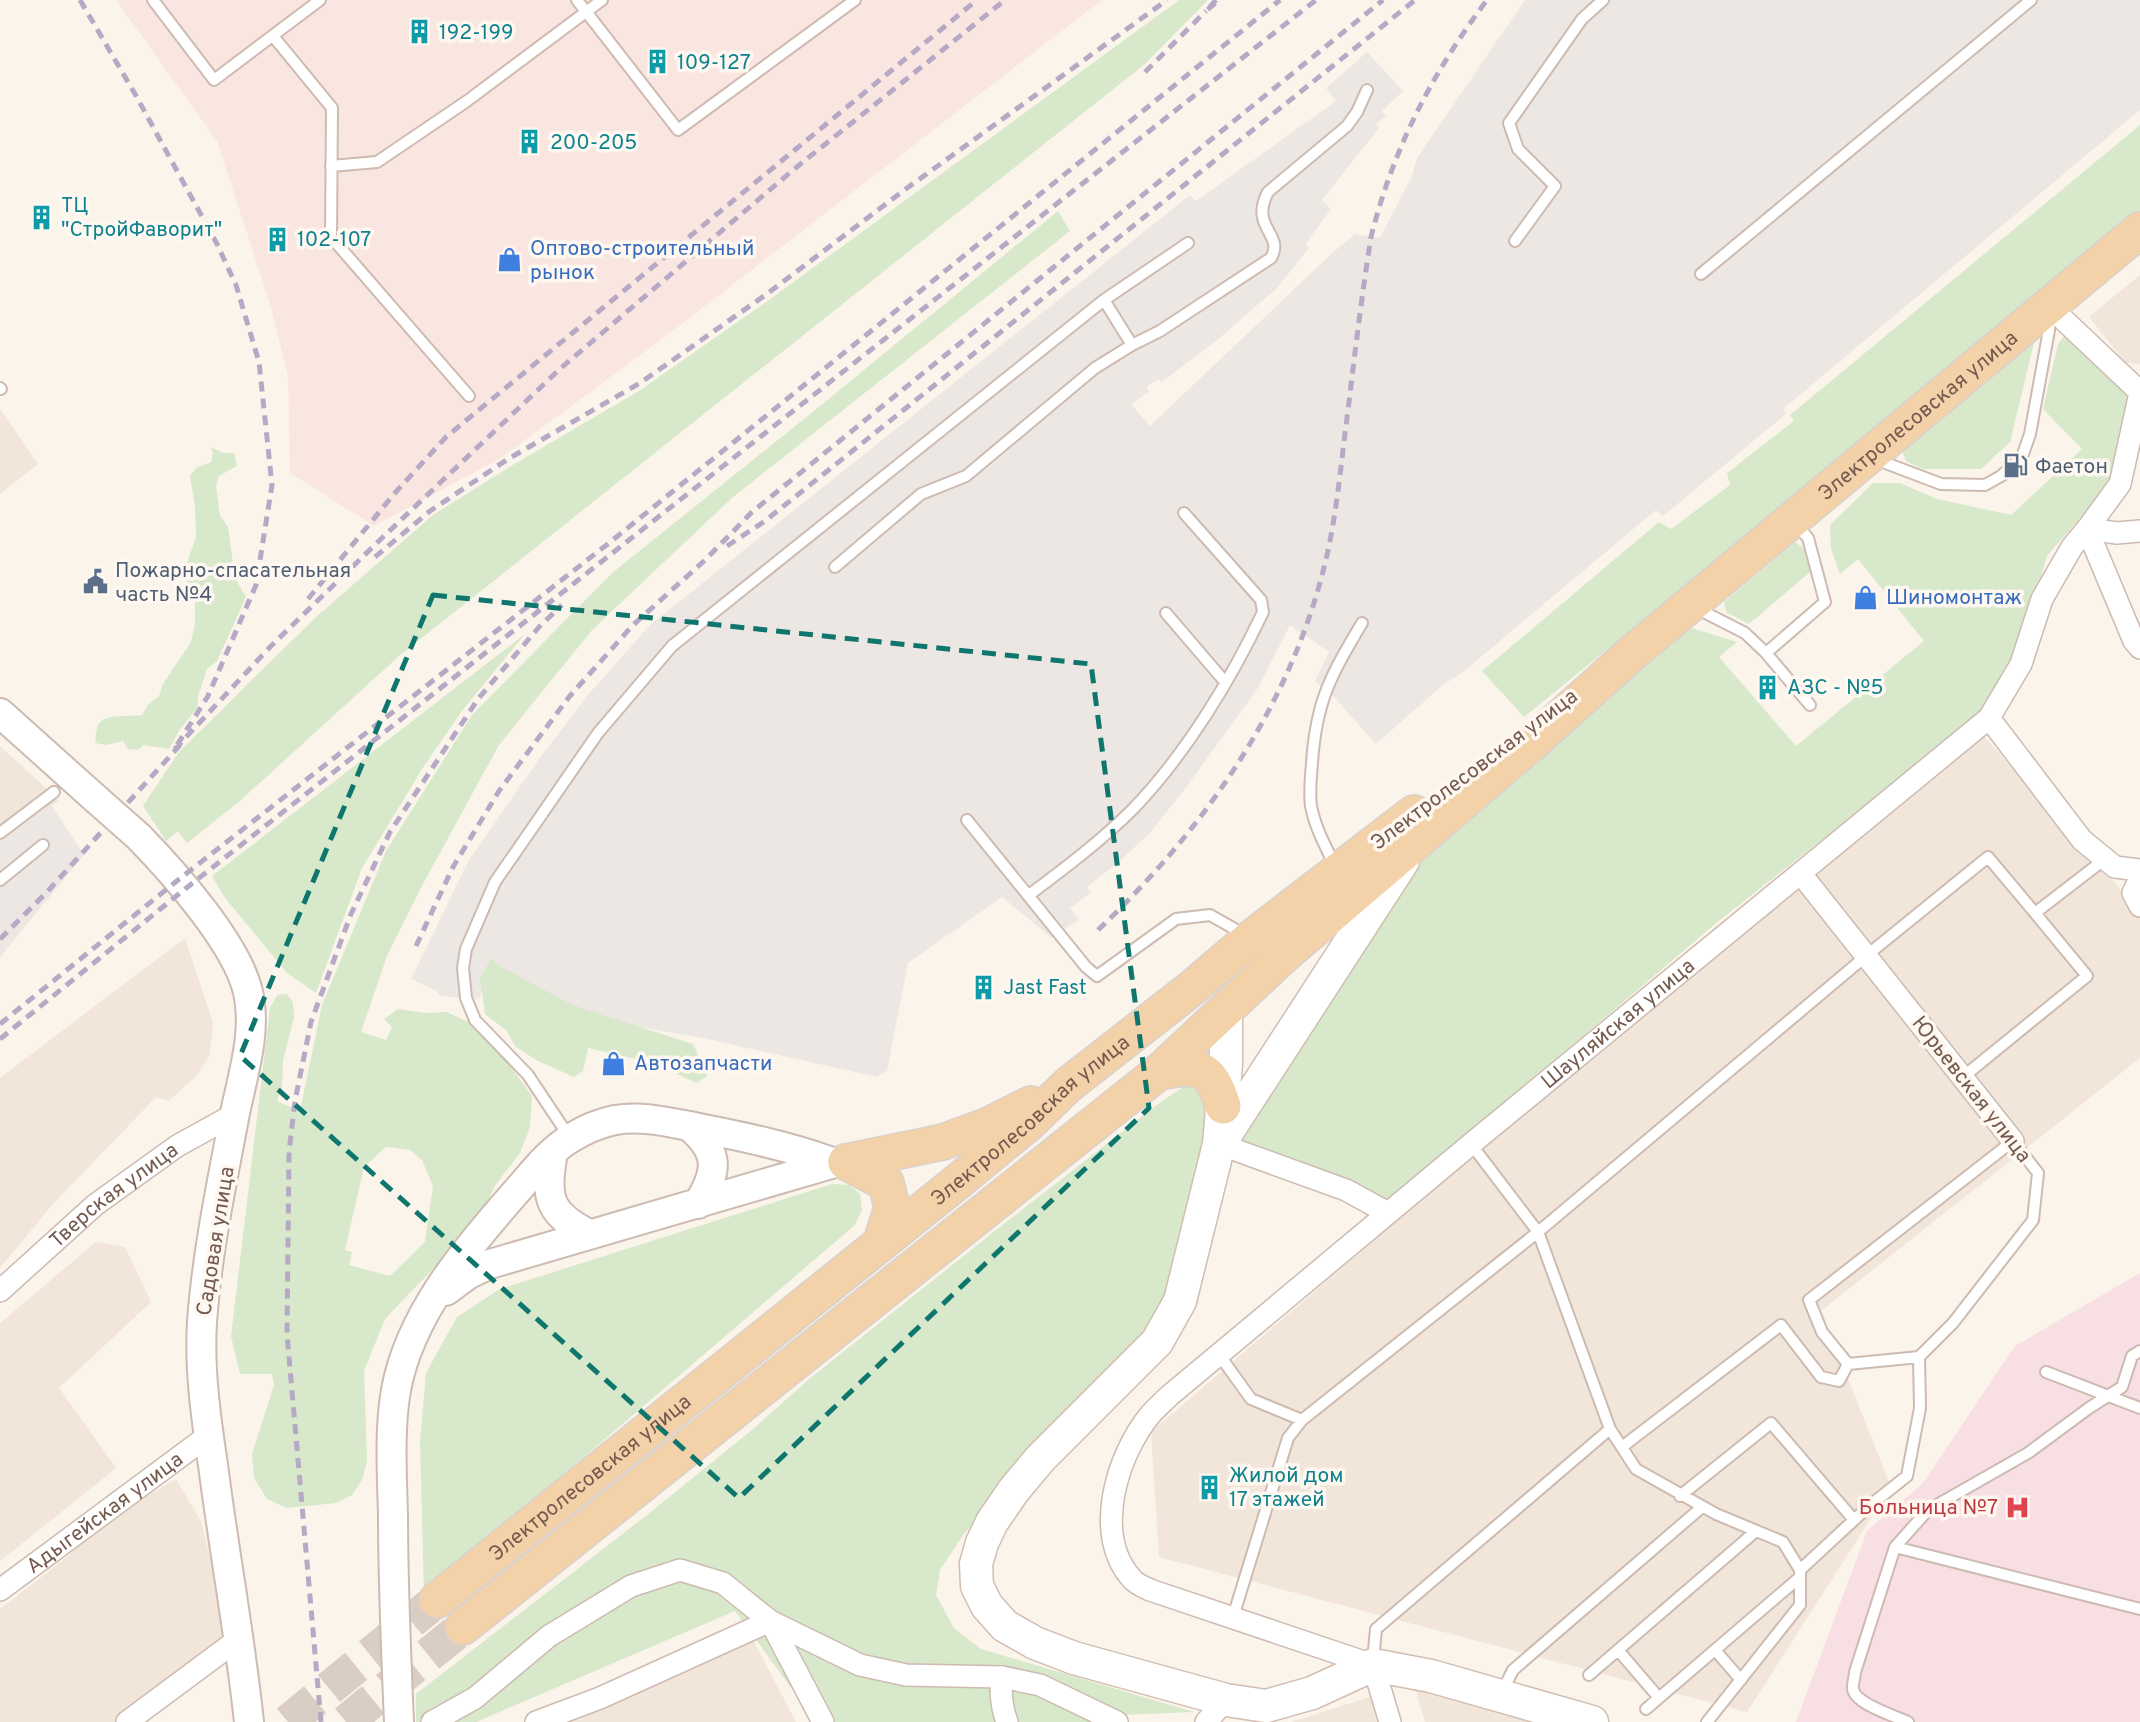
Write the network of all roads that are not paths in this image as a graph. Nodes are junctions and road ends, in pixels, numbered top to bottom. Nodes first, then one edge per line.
1 (153, 0) edge
2 (320, 0) edge
3 (577, 0) edge
4 (602, 0) edge
5 (855, 0) edge
6 (1603, 0) edge
7 (2031, 0) edge
8 (587, 12) junction
9 (273, 36) junction
10 (1367, 90) dead end
11 (331, 166) junction
12 (2140, 230) edge
13 (1515, 241) dead end
14 (1188, 243) dead end
15 (1701, 274) dead end
16 (1104, 300) junction
17 (2049, 306) junction
18 (1132, 345) junction
19 (2140, 393) edge
20 (469, 396) dead end
21 (1870, 455) junction
22 (1184, 513) dead end
23 (1793, 520) junction
24 (2087, 529) junction
25 (2140, 531) edge
26 (835, 567) dead end
27 (1691, 604) junction
28 (1166, 613) dead end
29 (1362, 623) dead end
30 (2140, 648) edge
31 (1766, 653) junction
32 (1631, 654) junction
33 (1226, 682) junction
34 (1810, 705) dead end
35 (0, 713) edge
36 (1989, 718) junction
37 (54, 792) dead end
38 (967, 820) dead end
39 (0, 833) edge
40 (1416, 840) junction
41 (43, 845) dead end
42 (2105, 859) junction
43 (2140, 870) edge
44 (1338, 872) junction
45 (1801, 874) junction
46 (2140, 878) edge
47 (0, 880) edge
48 (1029, 895) junction
49 (2140, 906) edge
50 (2035, 913) junction
51 (1246, 942) junction
52 (1866, 956) junction
53 (1203, 979) junction
54 (1226, 1011) junction
55 (1159, 1072) junction
56 (1963, 1077) junction
57 (1068, 1085) junction
58 (1223, 1106) junction
59 (235, 1114) junction
60 (690, 1127) junction
61 (2013, 1141) junction
62 (1219, 1144) junction
63 (1471, 1144) junction
64 (561, 1145) junction
65 (839, 1162) junction
66 (698, 1204) junction
67 (1388, 1213) junction
68 (1538, 1232) junction
69 (589, 1234) junction
70 (881, 1244) junction
71 (0, 1291) edge
72 (428, 1307) junction
73 (2140, 1351) edge
74 (1220, 1356) junction
75 (1919, 1357) junction
76 (1849, 1364) junction
77 (2046, 1372) dead end
78 (2109, 1395) junction
79 (2140, 1408) edge
80 (1302, 1420) junction
81 (1610, 1429) junction
82 (209, 1435) junction
83 (1622, 1447) junction
84 (1680, 1496) junction
85 (1702, 1507) junction
86 (1854, 1520) junction
87 (1756, 1531) junction
88 (1895, 1546) junction
89 (1800, 1573) junction
90 (0, 1590) edge
91 (437, 1600) tunnel mouth
92 (2140, 1609) edge
93 (1233, 1617) junction
94 (770, 1621) junction
95 (463, 1627) tunnel mouth
96 (240, 1637) junction
97 (1618, 1650) junction
98 (1715, 1650) junction
99 (1373, 1665) junction
100 (1589, 1675) dead end
101 (1002, 1677) junction
102 (1741, 1680) junction
103 (1500, 1696) junction
104 (1659, 1698) junction
105 (1646, 1709) dead end
106 (1216, 1711) edge
107 (127, 1722) edge
108 (249, 1722) edge
109 (399, 1722) edge
110 (432, 1722) edge
111 (536, 1722) edge
112 (823, 1722) edge
113 (1007, 1722) edge
114 (1117, 1722) edge
115 (1390, 1722) edge
116 (1592, 1722) edge
117 (1707, 1722) edge
118 (1908, 1722) edge

1 - 9 lane
2 - 9 lane
3 - 8 lane
4 - 8 lane
5 - 8 lane
6 - 13 lane
7 - 15 lane
8 - 11 lane
9 - 11 lane
10 - 18 lane
11 - 20 lane
12 - 17 main road, Электролесовская улица
14 - 16 lane
16 - 18 lane
16 - 64 lane
17 - 19 street
17 - 21 main road, Электролесовская улица
17 - 21 lane
18 - 26 lane
19 - 24 street, Шауляйская улица
21 - 23 main road, Электролесовская улица
22 - 33 lane
23 - 27 main road, Электролесовская улица
23 - 31 lane
24 - 25 street
24 - 30 street
24 - 36 street, Шауляйская улица
27 - 31 lane
27 - 32 main road, Электролесовская улица
28 - 33 lane
29 - 44 lane
31 - 34 lane
32 - 40 main road, Электролесовская улица
32 - 44 main road, Электролесовская улица
33 - 48 lane
35 - 59 street, Садовая улица, bridge
36 - 42 street
36 - 45 street, Шауляйская улица
37 - 39 lane
38 - 48 lane
40 - 54 main road, Электролесовская улица
40 - 62 main road
41 - 47 lane
42 - 43 street
42 - 50 lane
44 - 51 main road, Электролесовская улица
45 - 52 street, Юрьевская улица
45 - 63 street, Шауляйская улица
46 - 49 street
48 - 51 lane
50 - 52 lane
50 - 56 lane
51 - 53 main road, Электролесовская улица
52 - 56 street, Юрьевская улица
52 - 68 lane
53 - 54 main road
53 - 57 main road, Электролесовская улица
54 - 55 main road, Электролесовская улица
54 - 58 main road
55 - 58 main road
55 - 95 main road, Электролесовская улица
56 - 61 street, Юрьевская улица
57 - 65 main road
57 - 70 main road, Электролесовская улица
58 - 62 main road
59 - 71 street, Тверская улица
59 - 82 street, Садовая улица
60 - 64 street
60 - 65 street
60 - 66 street
61 - 75 lane, Юрьевская улица
61 - 76 lane
62 - 67 street
62 - 106 main road
63 - 67 street, Шауляйская улица
63 - 68 lane
64 - 69 street
64 - 72 street
65 - 66 street
65 - 70 main road
66 - 69 street
67 - 74 street, Шауляйская улица
68 - 80 lane
68 - 81 lane
69 - 72 street
70 - 91 main road, Электролесовская улица
72 - 109 street
73 - 78 lane
74 - 80 lane
74 - 93 street, Шауляйская улица
75 - 76 lane
75 - 86 lane
76 - 83 lane
77 - 78 lane
78 - 79 lane
78 - 88 lane
80 - 93 lane
81 - 83 lane
81 - 99 lane
82 - 90 street, Адыгейская улица
82 - 96 street, Садовая улица
83 - 84 lane
84 - 85 lane
84 - 86 lane
85 - 87 lane
85 - 103 lane
86 - 89 lane
87 - 89 lane
87 - 97 lane
88 - 92 lane
88 - 118 lane
89 - 98 lane
89 - 102 lane
93 - 99 street, Шауляйская улица
94 - 101 street
94 - 110 street
94 - 111 street
94 - 112 street
96 - 107 street
96 - 108 street, Садовая улица
97 - 100 lane
97 - 104 lane
98 - 102 lane
98 - 104 lane
99 - 103 main road
99 - 106 main road
99 - 115 street
101 - 113 street
101 - 114 street
102 - 117 lane
103 - 116 main road
104 - 105 lane

